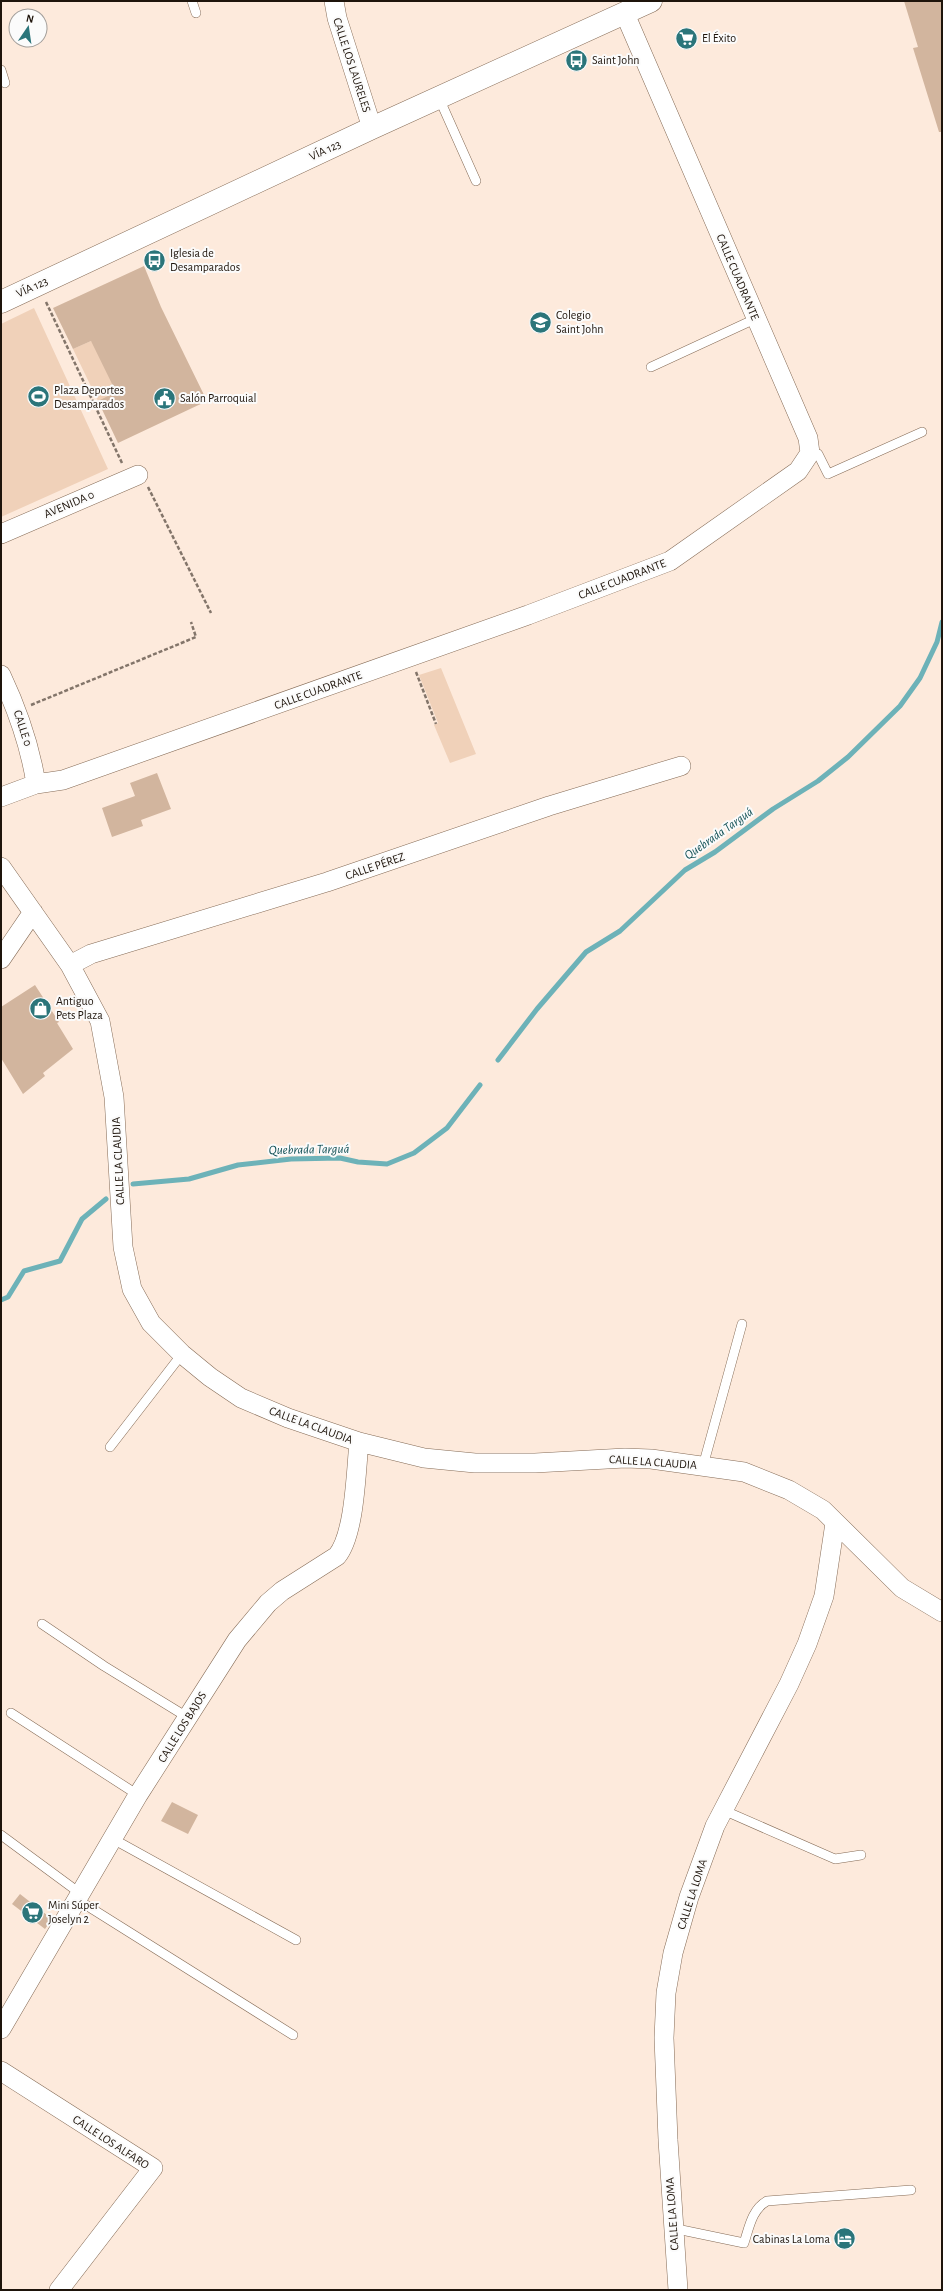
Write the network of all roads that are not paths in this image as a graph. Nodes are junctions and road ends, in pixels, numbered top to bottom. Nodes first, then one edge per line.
1 (192, 1) edge
2 (334, 1) edge
3 (651, 1) edge
4 (196, 13) dead end
5 (625, 14) junction
6 (1, 70) edge
7 (5, 83) dead end
8 (439, 98) junction
9 (372, 128) junction
10 (476, 181) dead end
11 (1, 302) edge
12 (755, 319) junction
13 (652, 367) dead end
14 (922, 432) dead end
15 (810, 453) junction
16 (134, 477) road end
17 (1, 534) edge
18 (1, 675) edge
19 (681, 766) dead end
20 (36, 784) junction
21 (1, 797) edge
22 (1, 867) edge
23 (34, 912) junction
24 (1, 959) edge
25 (70, 965) junction
26 (742, 1324) dead end
27 (182, 1354) junction
28 (359, 1442) junction
29 (110, 1447) dead end
30 (703, 1466) junction
31 (835, 1523) junction
32 (942, 1612) edge
33 (42, 1624) dead end
34 (11, 1713) dead end
35 (187, 1717) junction
36 (138, 1795) junction
37 (723, 1810) junction
38 (1, 1835) edge
39 (113, 1839) junction
40 (861, 1855) dead end
41 (80, 1897) junction
42 (296, 1940) dead end
43 (4, 2017) edge
44 (293, 2035) dead end
45 (1, 2071) edge
46 (911, 2190) dead end
47 (672, 2228) junction
48 (58, 2290) edge
49 (678, 2290) edge

1 - 4 lane
2 - 9 street, CALLE LOS LAURELES
3 - 5 main road, VÍA 123
5 - 8 main road, VÍA 123
5 - 12 street, CALLE CUADRANTE
6 - 7 lane
8 - 9 main road, VÍA 123
8 - 10 lane
9 - 11 main road, VÍA 123
12 - 13 lane
12 - 15 street, CALLE CUADRANTE
14 - 15 lane
15 - 20 street, CALLE CUADRANTE
16 - 17 street, AVENIDA 0
18 - 20 street, CALLE 0
19 - 25 street, CALLE PÉREZ
20 - 21 street, CALLE CUADRANTE
22 - 23 street, CALLE LA CLAUDIA
23 - 24 street
23 - 25 street, CALLE LA CLAUDIA
25 - 27 street, CALLE LA CLAUDIA
26 - 30 lane
27 - 28 street, CALLE LA CLAUDIA
27 - 29 lane
28 - 30 street, CALLE LA CLAUDIA
28 - 35 street, CALLE LOS BAJOS
30 - 31 street, CALLE LA CLAUDIA
31 - 32 street, CALLE LA CLAUDIA
31 - 37 street, CALLE LA LOMA
33 - 35 lane
34 - 36 lane
35 - 36 street, CALLE LOS BAJOS
36 - 39 street, CALLE LOS BAJOS
37 - 40 lane
37 - 47 street, CALLE LA LOMA
38 - 41 lane
39 - 41 street, CALLE LOS BAJOS
39 - 42 lane
41 - 43 street, CALLE LOS BAJOS
41 - 44 lane
45 - 48 street, CALLE LOS ALFARO
46 - 47 lane
47 - 49 street, CALLE LA LOMA

